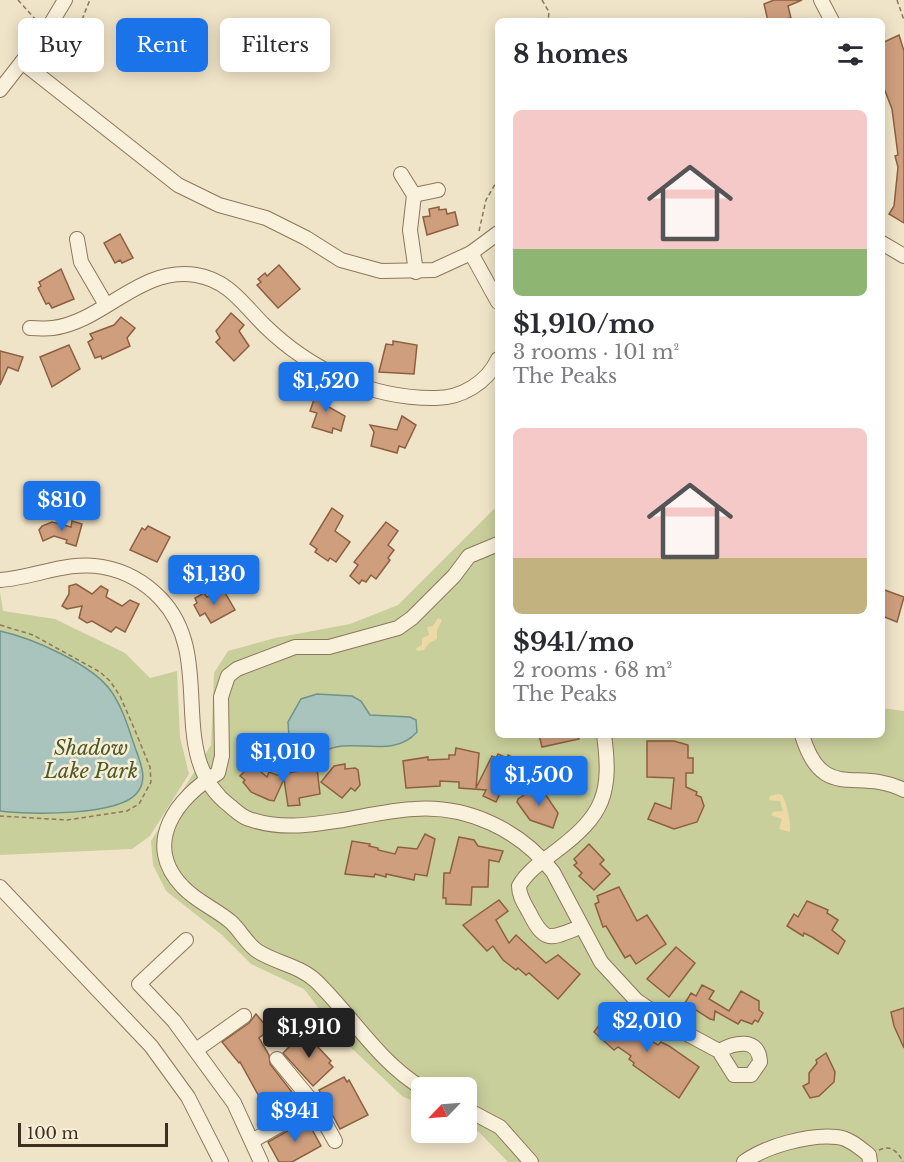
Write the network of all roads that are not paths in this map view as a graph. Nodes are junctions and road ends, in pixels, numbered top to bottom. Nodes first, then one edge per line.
1 (65, 0) edge
2 (821, 0) edge
3 (54, 18) edge
4 (830, 18) edge
5 (18, 67) edge
6 (35, 72) edge
7 (0, 90) edge
8 (401, 174) dead end
9 (438, 190) dead end
10 (414, 195) junction
11 (495, 235) edge
12 (77, 239) dead end
13 (885, 245) edge
14 (471, 253) junction
15 (904, 256) edge
16 (416, 272) junction
17 (495, 297) edge
18 (106, 305) junction
19 (30, 328) dead end
20 (495, 365) edge
21 (495, 545) edge
22 (0, 580) edge
23 (604, 738) edge
24 (803, 738) edge
25 (207, 780) junction
26 (904, 790) edge
27 (543, 860) junction
28 (0, 887) edge
29 (580, 927) junction
30 (186, 940) dead end
31 (244, 1016) dead end
32 (196, 1050) junction
33 (719, 1051) dead end
34 (277, 1059) dead end
35 (411, 1082) edge
36 (315, 1105) junction
37 (477, 1115) edge
38 (252, 1141) junction
39 (335, 1141) dead end
40 (869, 1159) edge
41 (220, 1162) edge
42 (261, 1162) edge
43 (531, 1162) edge
44 (744, 1162) edge

1 - 3 street
2 - 4 street
5 - 7 street
6 - 16 street
8 - 10 street
9 - 10 street
10 - 16 street
11 - 14 street
12 - 18 street
13 - 15 street
14 - 16 street
14 - 17 street
18 - 19 street
18 - 20 street
21 - 25 street
22 - 25 street
23 - 27 street
24 - 26 street
25 - 27 street
25 - 35 street
27 - 29 street
27 - 29 street
28 - 41 street
29 - 33 street
30 - 32 street
31 - 32 street
32 - 38 street
34 - 36 street
36 - 38 street
36 - 39 street
37 - 43 street
38 - 42 street
40 - 44 street

